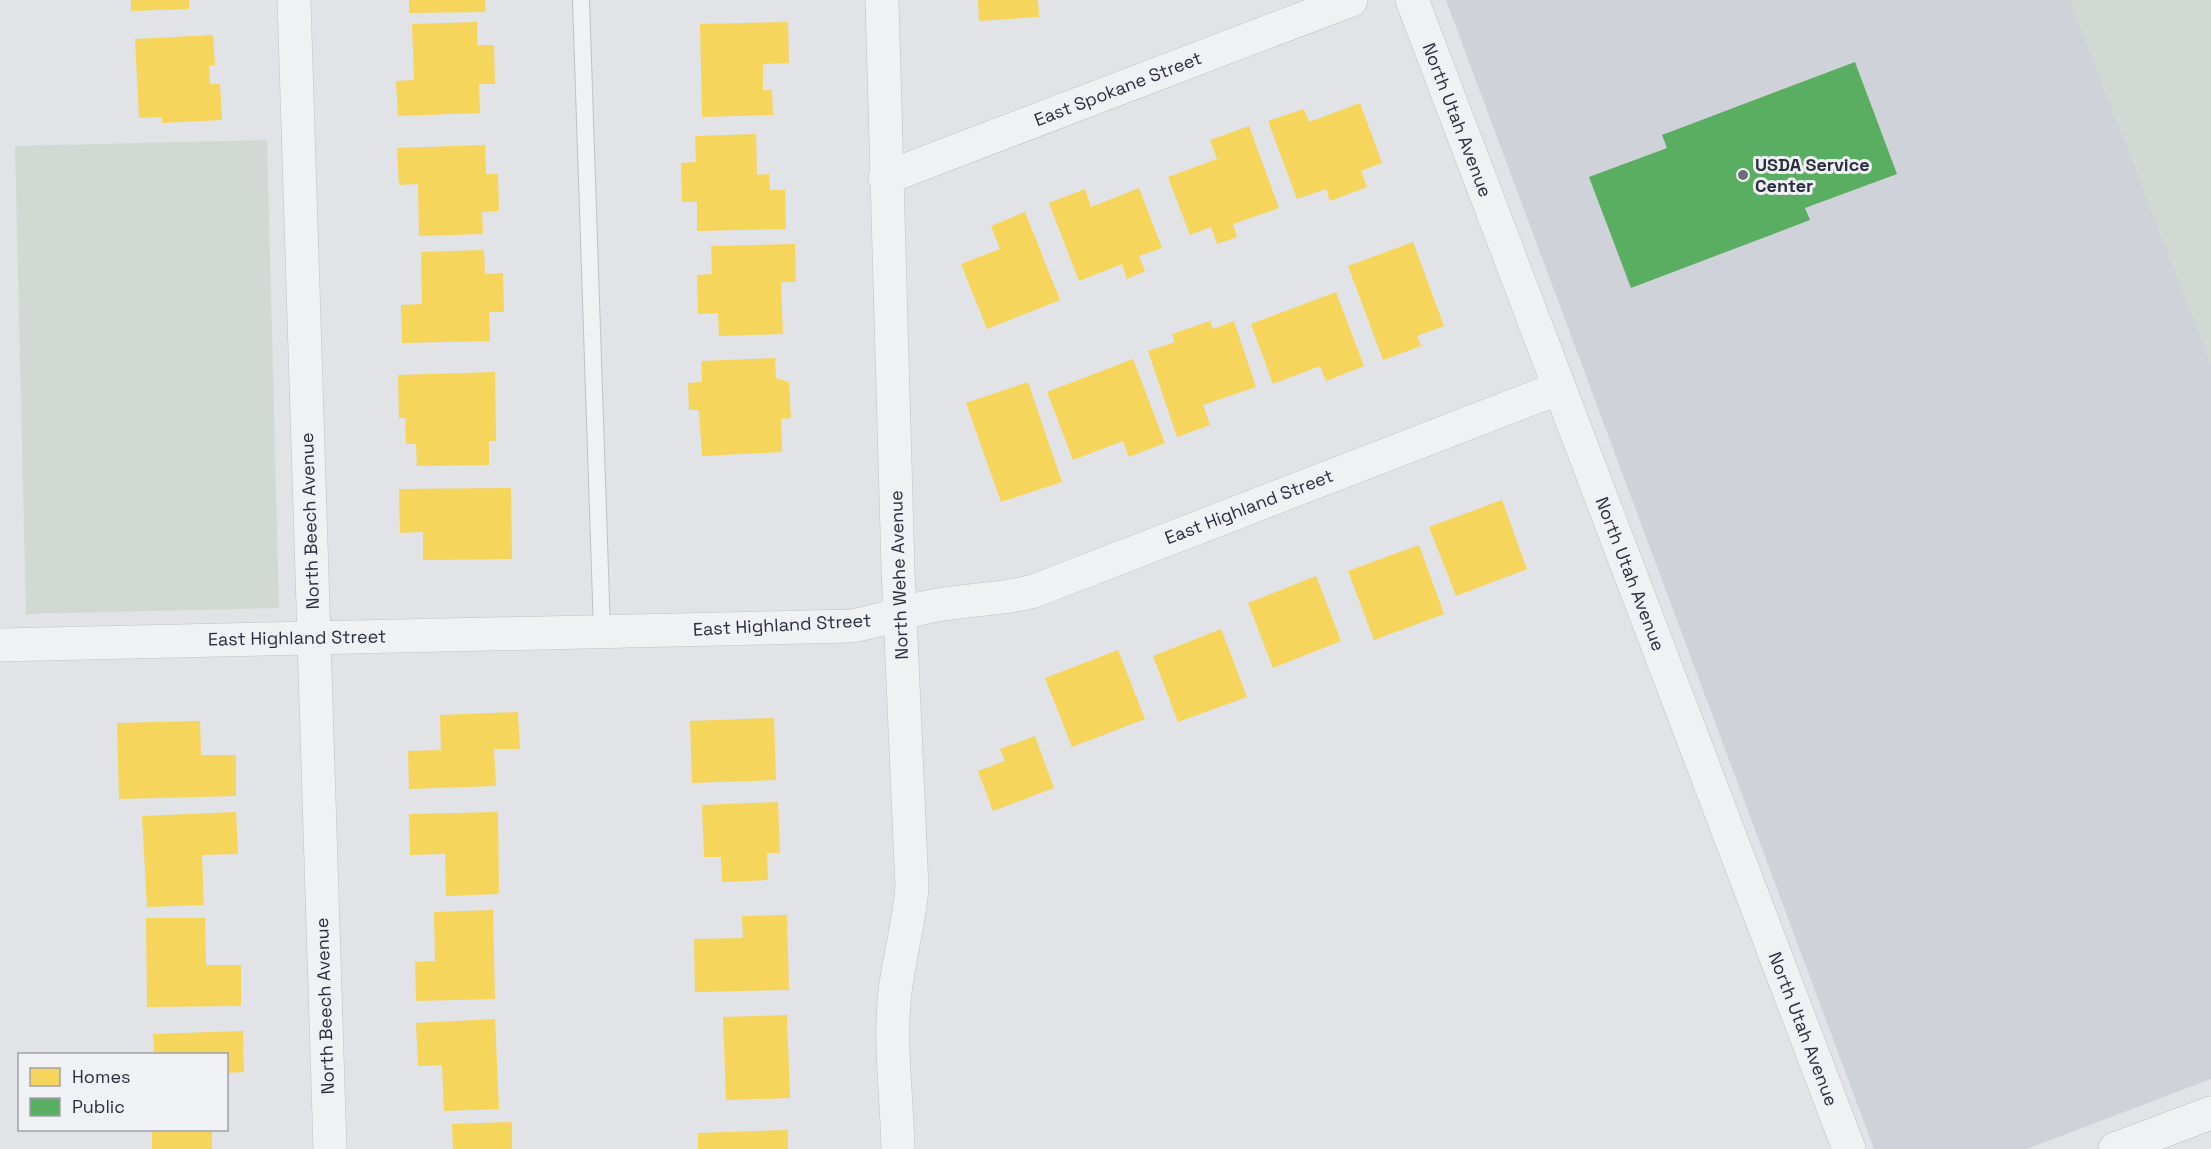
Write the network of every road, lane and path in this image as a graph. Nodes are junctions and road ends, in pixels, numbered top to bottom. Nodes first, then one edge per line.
1 (294, 0) edge
2 (581, 0) edge
3 (882, 0) edge
4 (1351, 0) edge
5 (1412, 0) edge
6 (885, 178) junction
7 (1559, 388) junction
8 (900, 615) junction
9 (602, 631) junction
10 (314, 638) junction
11 (0, 645) edge
12 (2211, 1113) edge
13 (330, 1149) edge
14 (898, 1149) edge
15 (1849, 1149) edge
16 (2115, 1149) edge

1 - 10 street, North Beech Avenue
2 - 9 lane
3 - 6 street, North Wehe Avenue
4 - 6 street, East Spokane Street
5 - 7 street, North Utah Avenue
6 - 8 street, North Wehe Avenue
7 - 8 street, East Highland Street
7 - 15 street, North Utah Avenue
8 - 9 street, East Highland Street
8 - 14 street, North Wehe Avenue
9 - 10 street, East Highland Street
10 - 11 street, East Highland Street
10 - 13 street, North Beech Avenue
12 - 16 street

